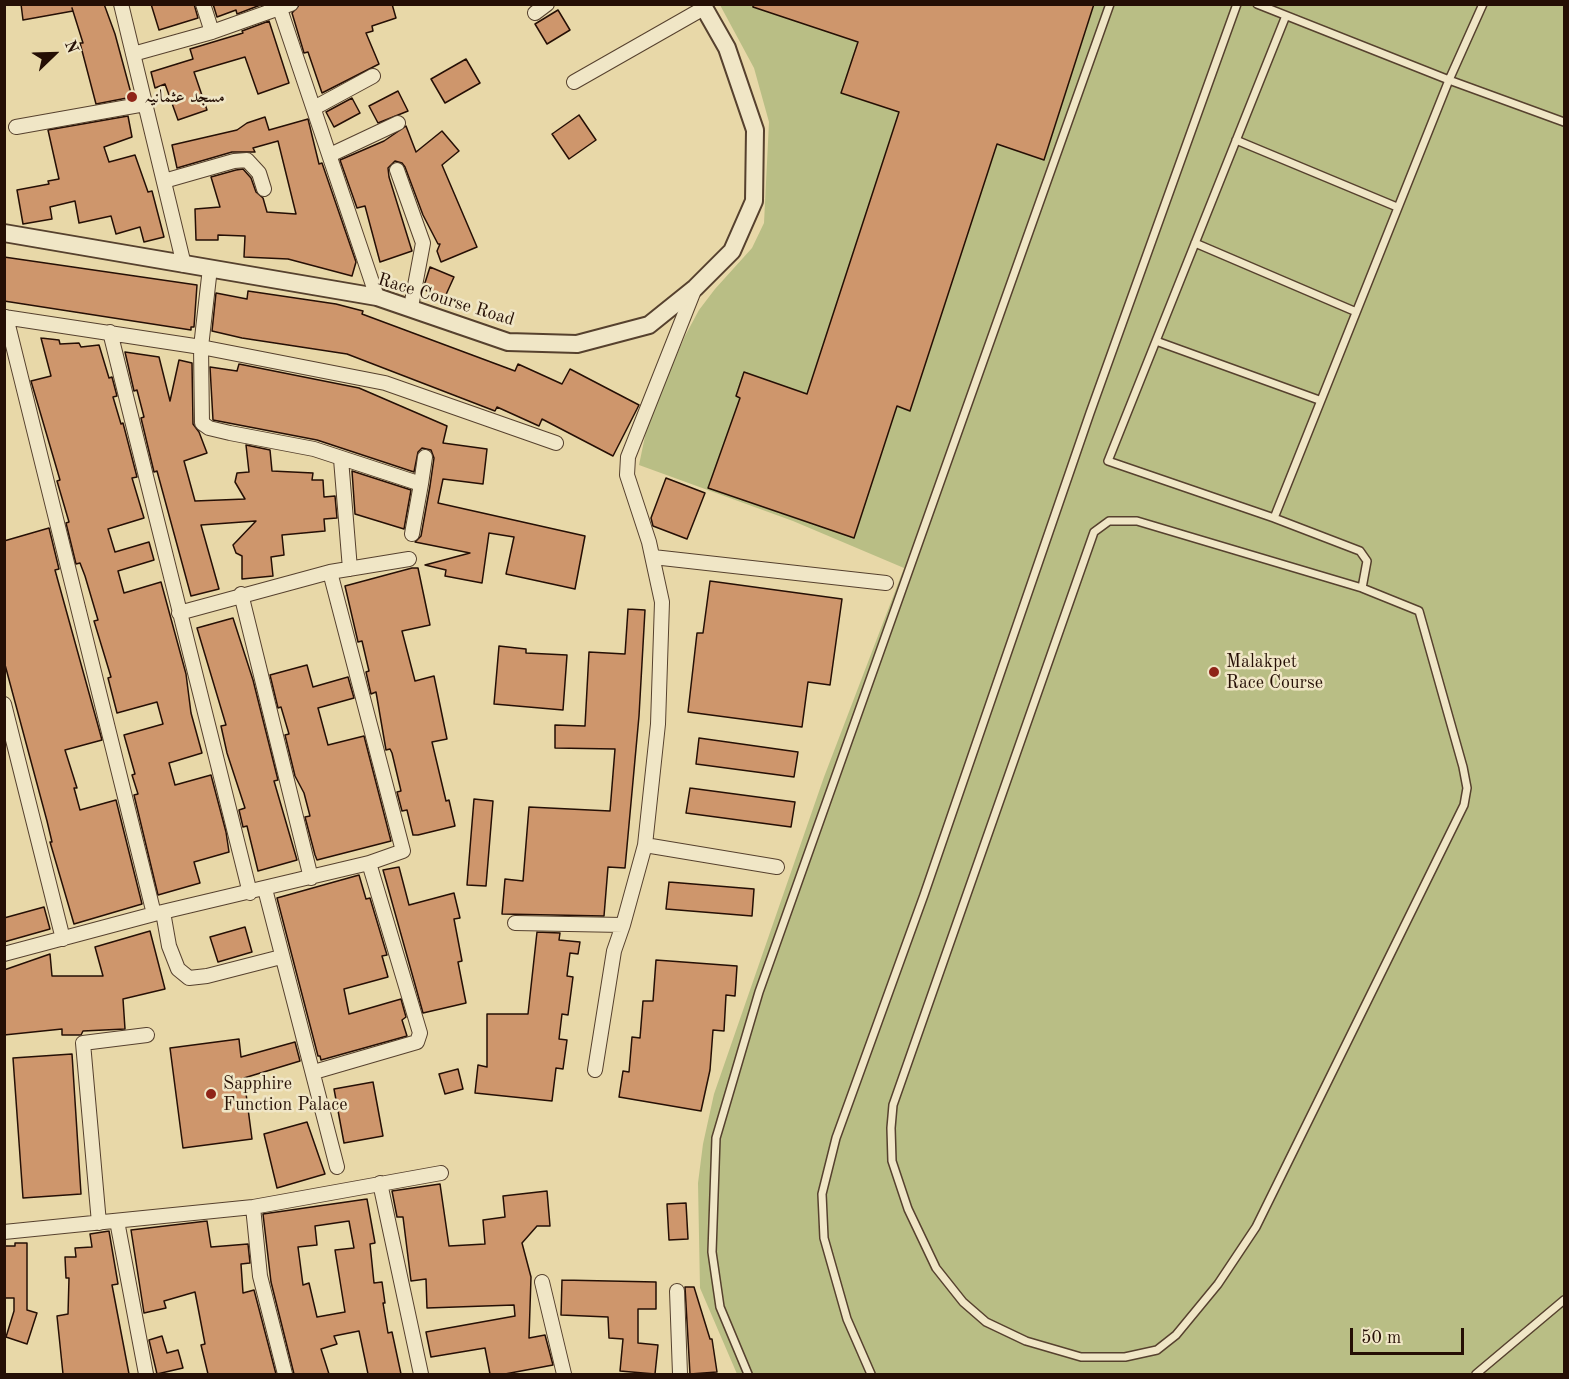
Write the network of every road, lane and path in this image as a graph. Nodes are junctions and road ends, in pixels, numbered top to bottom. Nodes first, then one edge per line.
1 (121, 4) edge
2 (203, 4) edge
3 (547, 4) edge
4 (1110, 4) edge
5 (1237, 4) edge
6 (1257, 4) edge
7 (1483, 4) edge
8 (703, 6) edge
9 (286, 7) edge
10 (535, 13) dead end
11 (1285, 18) junction
12 (212, 32) junction
13 (133, 54) junction
14 (373, 76) dead end
15 (1449, 80) junction
16 (574, 82) dead end
17 (146, 104) junction
18 (314, 108) junction
19 (1564, 122) edge
20 (398, 123) dead end
21 (16, 127) dead end
22 (1236, 140) junction
23 (330, 155) junction
24 (397, 170) dead end
25 (164, 181) junction
26 (264, 189) dead end
27 (1396, 207) junction
28 (4, 233) edge
29 (1195, 243) junction
30 (184, 265) junction
31 (210, 268) junction
32 (695, 288) junction
33 (376, 297) junction
34 (411, 307) junction
35 (1354, 310) junction
36 (5, 317) edge
37 (110, 332) junction
38 (1156, 341) junction
39 (201, 347) junction
40 (1319, 400) junction
41 (556, 443) dead end
42 (425, 457) dead end
43 (341, 459) junction
44 (421, 484) junction
45 (1274, 518) junction
46 (412, 534) dead end
47 (653, 557) junction
48 (409, 559) dead end
49 (350, 569) junction
50 (330, 572) junction
51 (886, 583) dead end
52 (1362, 588) junction
53 (241, 594) junction
54 (179, 614) junction
55 (4, 704) edge
56 (645, 845) junction
57 (369, 863) junction
58 (777, 867) dead end
59 (311, 878) junction
60 (265, 889) junction
61 (250, 893) junction
62 (158, 913) junction
63 (515, 923) dead end
64 (623, 925) junction
65 (63, 939) junction
66 (4, 954) edge
67 (281, 957) junction
68 (147, 1035) dead end
69 (595, 1070) dead end
70 (314, 1072) junction
71 (337, 1167) dead end
72 (441, 1173) dead end
73 (380, 1183) junction
74 (253, 1207) junction
75 (117, 1221) junction
76 (99, 1223) junction
77 (4, 1232) edge
78 (542, 1282) dead end
79 (677, 1291) dead end
80 (1564, 1300) edge
81 (146, 1374) edge
82 (285, 1374) edge
83 (421, 1374) edge
84 (564, 1374) edge
85 (680, 1374) edge
86 (748, 1374) edge
87 (871, 1374) edge
88 (1476, 1374) edge

1 - 13 street
2 - 12 street
3 - 10 street
4 - 86 lane
5 - 87 lane
6 - 11 lane
7 - 15 lane
8 - 16 street
8 - 32 street, Race Course Road
9 - 12 street
9 - 18 street
11 - 15 lane
11 - 22 lane
12 - 13 street
13 - 17 street
14 - 18 street
15 - 19 lane
15 - 27 lane
17 - 21 street
17 - 25 street
18 - 23 street
20 - 23 street
22 - 27 lane
22 - 29 lane
23 - 33 street
24 - 34 street
25 - 26 street
25 - 30 street
27 - 35 lane
28 - 30 street, Race Course Road
29 - 35 lane
29 - 38 lane
30 - 31 street, Race Course Road
31 - 33 street, Race Course Road
31 - 39 street
32 - 34 street, Race Course Road
32 - 47 street
33 - 34 street, Race Course Road
35 - 40 lane
36 - 37 street
36 - 62 street
37 - 39 street
37 - 54 street
38 - 40 lane
38 - 45 lane
39 - 41 street
39 - 43 street
40 - 45 lane
42 - 44 street
43 - 44 street
43 - 49 street
44 - 46 street
45 - 52 lane
47 - 51 street
47 - 56 street
48 - 49 street
49 - 50 street
50 - 53 street
50 - 57 street
52 - 52 lane
53 - 54 street
53 - 59 street
54 - 61 street
55 - 65 street
56 - 58 street
56 - 64 street
57 - 59 street
57 - 70 street
59 - 60 street
60 - 61 street
60 - 67 street
61 - 62 street
62 - 65 street
62 - 67 street
63 - 64 street
64 - 69 street
65 - 66 street
67 - 70 street
68 - 76 street
70 - 71 street
72 - 73 street
73 - 74 street
73 - 83 street
74 - 75 street
74 - 82 street
75 - 76 street
75 - 81 street
76 - 77 street
78 - 84 street
79 - 85 street
80 - 88 lane

